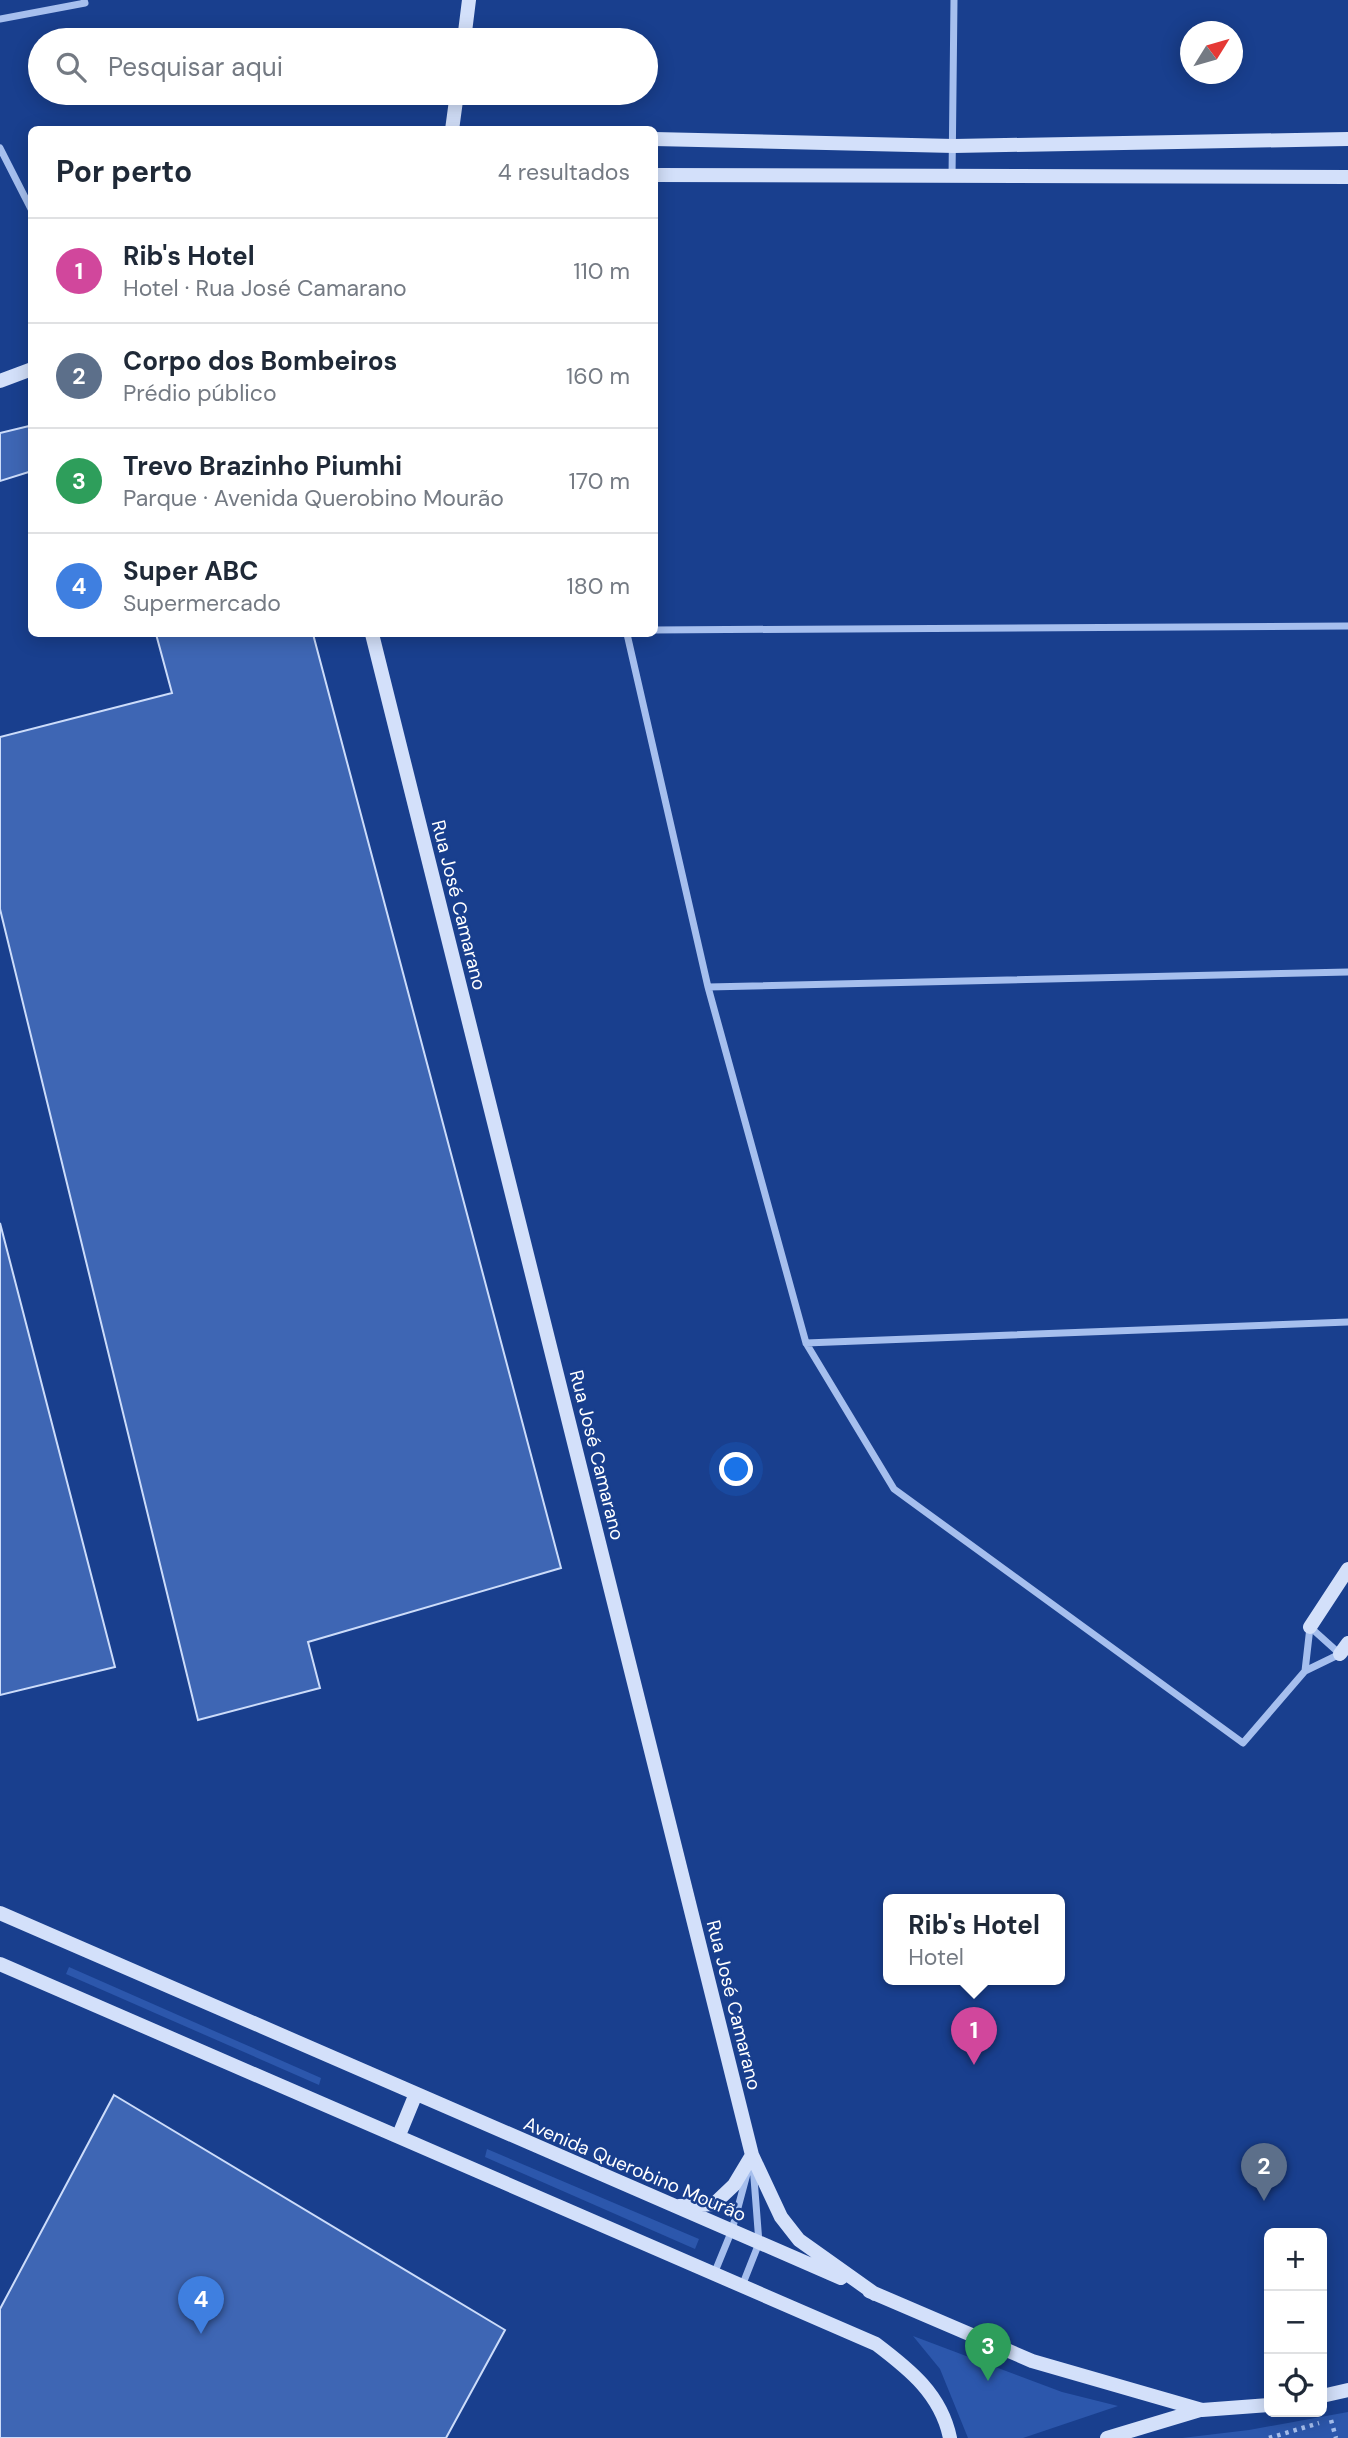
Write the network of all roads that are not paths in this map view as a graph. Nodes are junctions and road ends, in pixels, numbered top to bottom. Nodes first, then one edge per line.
1 (470, 0) edge
2 (954, 0) edge
3 (84, 1) edge
4 (0, 19) edge
5 (466, 28) edge
6 (455, 105) edge
7 (453, 126) edge
8 (658, 139) edge
9 (1348, 139) edge
10 (954, 146) junction
11 (0, 148) edge
12 (658, 175) edge
13 (1348, 177) edge
14 (953, 178) junction
15 (28, 203) edge
16 (28, 370) edge
17 (0, 381) edge
18 (1348, 626) edge
19 (658, 630) edge
20 (373, 637) edge
21 (629, 637) edge
22 (1348, 972) edge
23 (708, 987) junction
24 (1348, 1322) edge
25 (806, 1343) junction
26 (1348, 1569) edge
27 (1310, 1627) junction
28 (1345, 1650) edge
29 (1305, 1671) junction
30 (0, 1913) edge
31 (0, 1964) edge
32 (415, 2096) junction
33 (399, 2136) junction
34 (752, 2155) junction
35 (675, 2206) junction
36 (732, 2230) junction
37 (759, 2243) junction
38 (714, 2275) junction
39 (742, 2287) junction
40 (875, 2294) junction
41 (1348, 2390) edge
42 (1327, 2395) edge
43 (1264, 2404) edge
44 (1202, 2410) junction
45 (950, 2438) edge
46 (1107, 2438) edge

1 - 5 street
2 - 10 street
3 - 4 street
6 - 7 street
8 - 10 street
9 - 10 street
10 - 14 street
11 - 15 street
12 - 14 street
13 - 14 street
16 - 17 street
18 - 19 street
20 - 34 street, Rua José Camarano
21 - 23 street
22 - 23 street
23 - 25 street
24 - 25 street
25 - 29 street
26 - 27 street
27 - 28 street
27 - 29 street
28 - 29 street
30 - 32 street, Avenida Querobino Mourão
31 - 33 street
32 - 33 street
32 - 35 street, Avenida Querobino Mourão
33 - 38 street
34 - 35 street
34 - 36 street
34 - 37 street, Rua José Camarano
34 - 40 street
35 - 36 street, Avenida Querobino Mourão
36 - 37 street, Avenida Querobino Mourão
36 - 38 street
37 - 39 street, Rua José Camarano
37 - 40 street, Avenida Querobino Mourão
38 - 39 street
39 - 45 street
40 - 44 street, Avenida Querobino Mourão
41 - 42 street
43 - 44 street, Avenida Querobino Mourão
44 - 46 street

